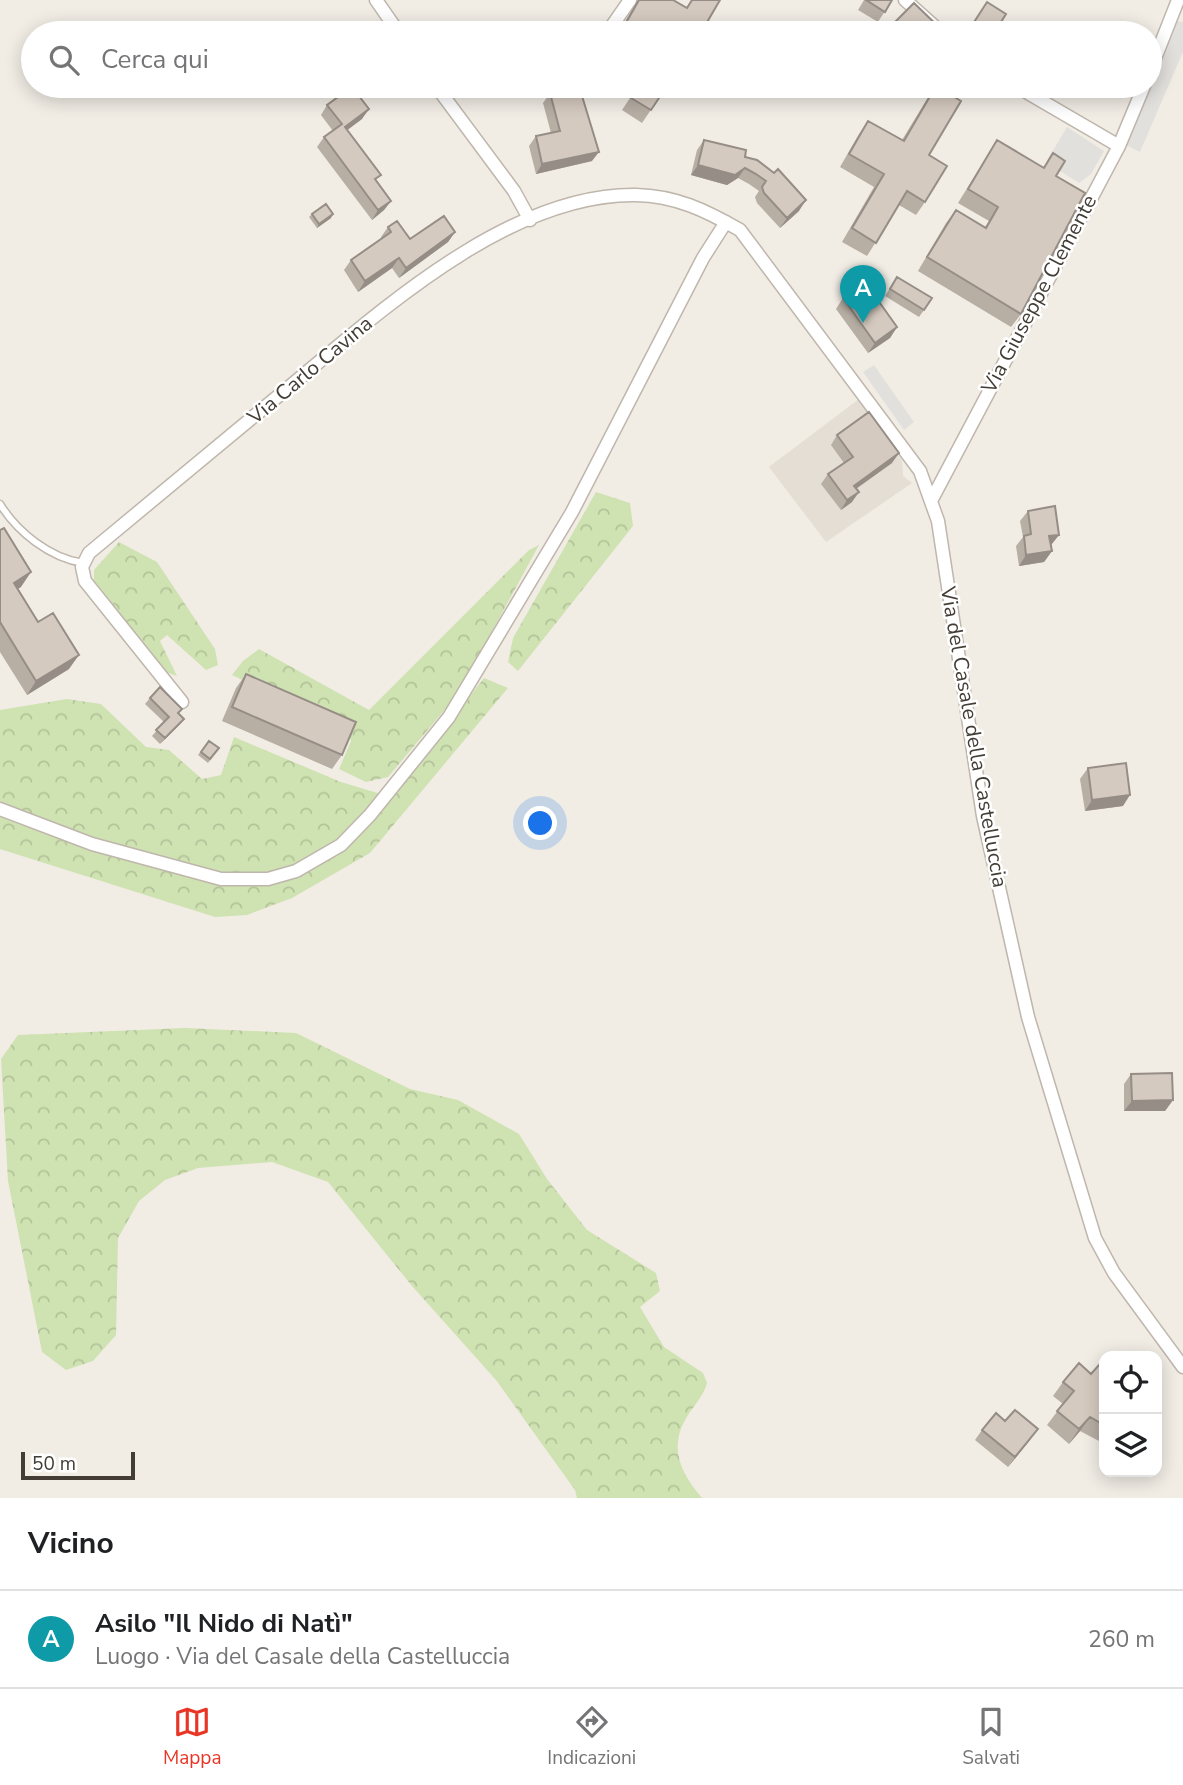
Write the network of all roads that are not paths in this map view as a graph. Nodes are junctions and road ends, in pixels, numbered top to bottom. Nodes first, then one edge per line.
1 (376, 0) edge
2 (630, 0) edge
3 (905, 0) edge
4 (1178, 0) edge
5 (391, 21) edge
6 (615, 21) edge
7 (929, 21) edge
8 (1162, 41) edge
9 (445, 98) edge
10 (1037, 98) edge
11 (1139, 98) edge
12 (1119, 146) junction
13 (530, 220) junction
14 (726, 222) junction
15 (931, 500) junction
16 (0, 504) edge
17 (83, 563) junction
18 (182, 702) dead end
19 (0, 809) edge
20 (1183, 1367) edge

1 - 5 street
2 - 6 street
3 - 7 street
4 - 8 street
9 - 13 street
10 - 12 street
11 - 12 street, Via Giuseppe Clemente
12 - 15 street, Via Giuseppe Clemente
13 - 14 street, Via Carlo Cavina
13 - 17 street, Via Carlo Cavina
14 - 15 street, Via del Casale della Castelluccia
14 - 19 street
15 - 20 street, Via del Casale della Castelluccia
16 - 17 lane
17 - 18 street

